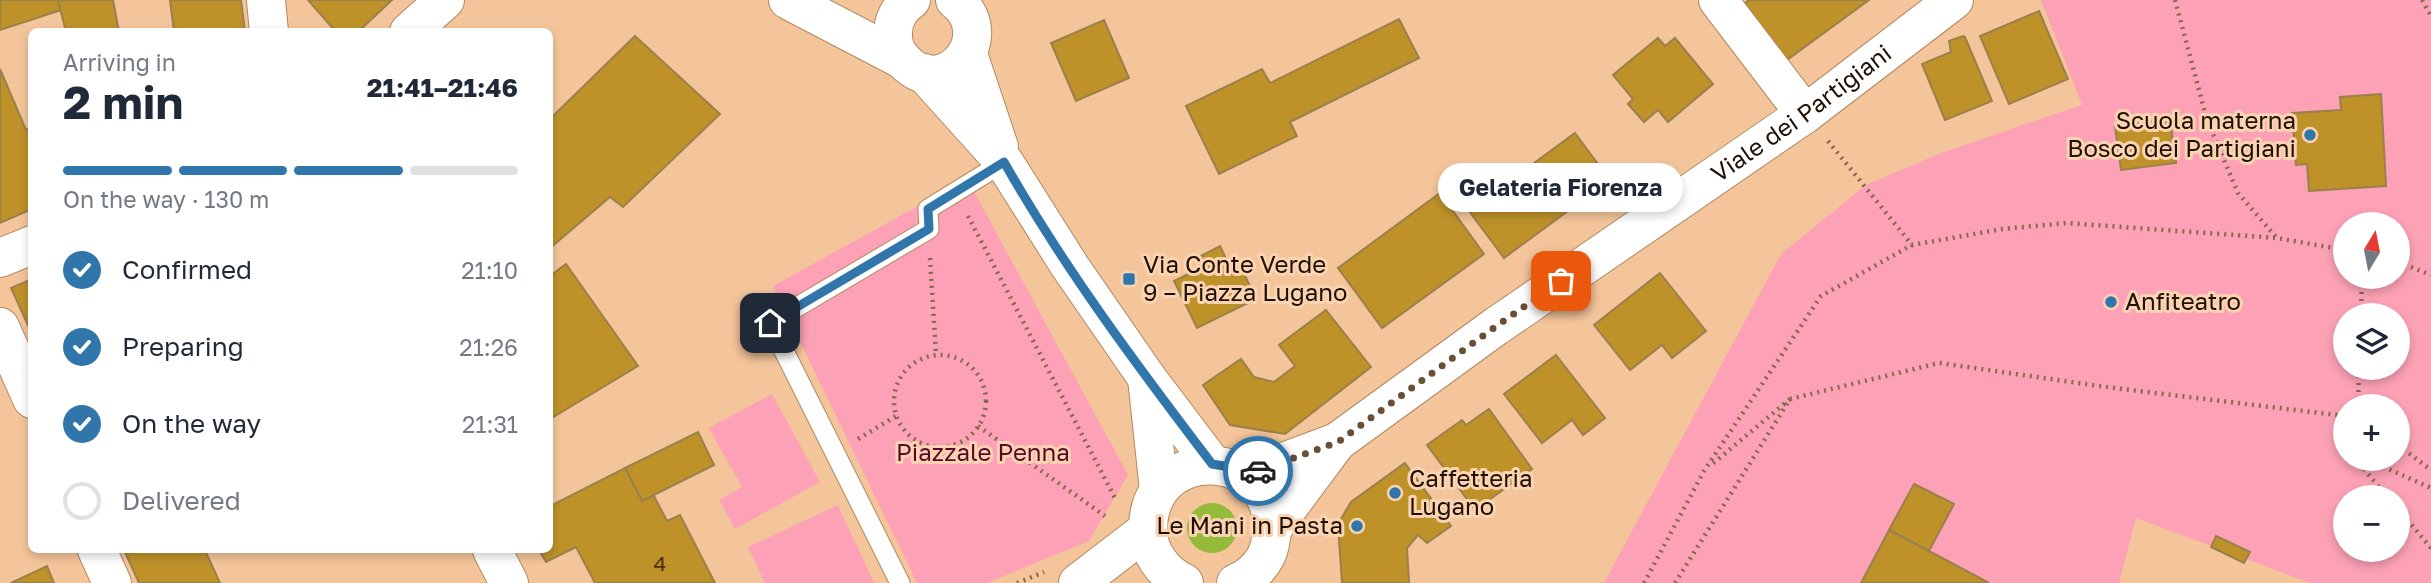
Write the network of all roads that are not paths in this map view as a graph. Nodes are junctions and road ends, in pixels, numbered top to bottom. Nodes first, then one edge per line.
1 (266, 0) edge
2 (445, 0) edge
3 (1718, 0) edge
4 (909, 1) edge
5 (791, 2) edge
6 (962, 3) edge
7 (1946, 3) edge
8 (269, 28) edge
9 (414, 28) edge
10 (968, 54) junction
11 (914, 67) junction
12 (1805, 114) junction
13 (1004, 162) junction
14 (28, 247) edge
15 (0, 258) edge
16 (0, 327) edge
17 (1147, 379) junction
18 (28, 390) edge
19 (1338, 442) junction
20 (1229, 470) junction
21 (1159, 490) junction
22 (1127, 520) junction
23 (98, 553) edge
24 (494, 553) edge
25 (1271, 553) edge
26 (112, 583) edge
27 (509, 583) edge
28 (900, 583) edge
29 (1078, 583) edge
30 (1180, 583) edge
31 (1236, 583) edge

1 - 8 street
2 - 9 street
3 - 12 street
4 - 5 street
4 - 11 street
5 - 11 street
6 - 10 street
7 - 12 street, Viale dei Partigiani
10 - 11 street
10 - 13 street
11 - 13 street
12 - 19 street, Viale dei Partigiani
13 - 17 street
13 - 28 lane
14 - 15 street
16 - 18 street
17 - 20 street
17 - 21 street
19 - 20 street, Viale dei Partigiani
19 - 25 street, Viale dei Partigiani
20 - 21 street, Viale dei Partigiani
20 - 25 street
21 - 22 street
22 - 29 street
22 - 30 street
23 - 26 street
24 - 27 street
25 - 31 street, Viale dei Partigiani

